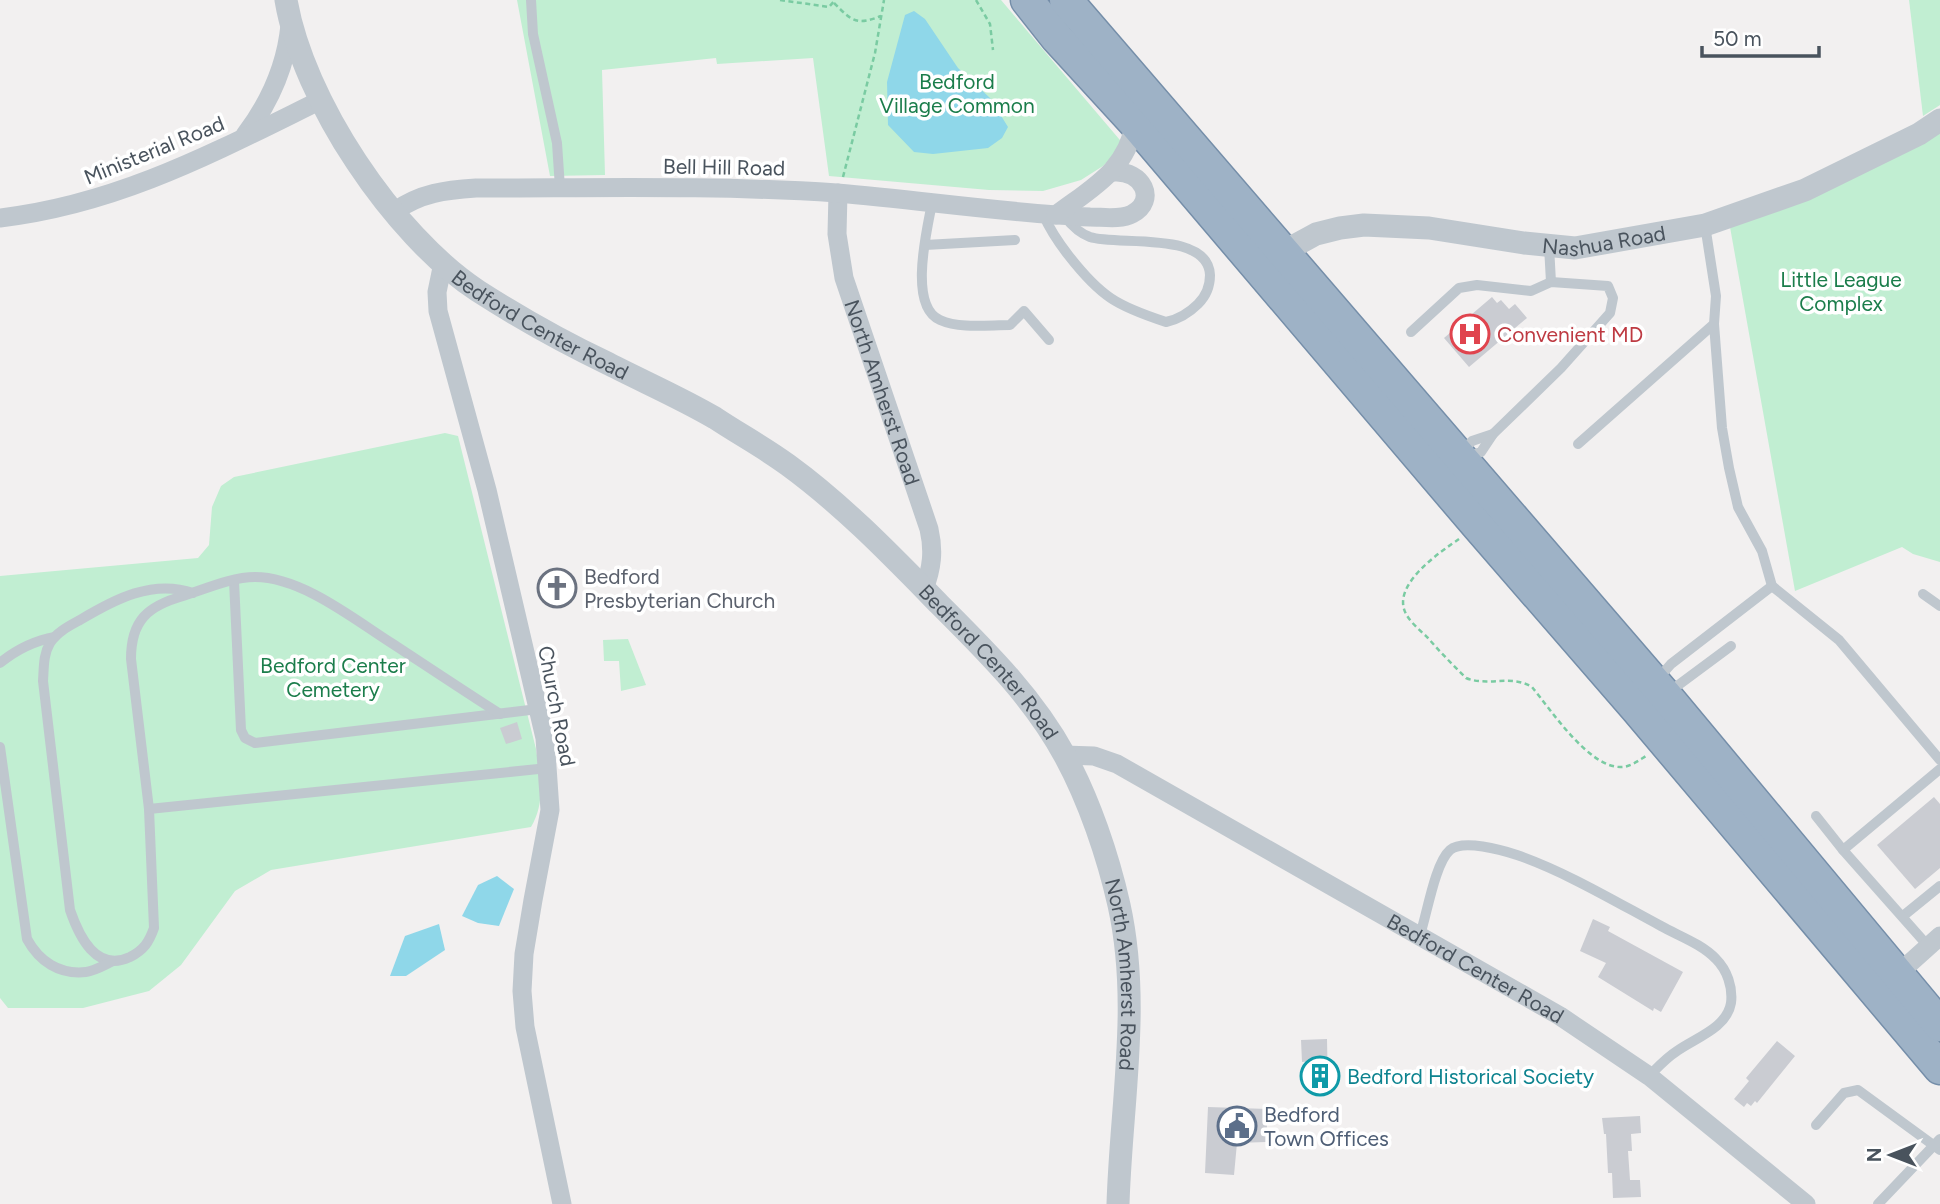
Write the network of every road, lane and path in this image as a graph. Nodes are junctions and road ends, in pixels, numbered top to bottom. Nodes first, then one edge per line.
1 (531, 0) edge
2 (780, 0) edge
3 (884, 0) edge
4 (976, 0) edge
5 (1027, 0) edge
6 (1066, 0) edge
7 (834, 2) edge
8 (288, 10) edge
9 (881, 16) junction
10 (993, 50) dead end
11 (321, 100) junction
12 (1939, 122) edge
13 (1135, 123) junction
14 (243, 138) junction
15 (1114, 172) junction
16 (560, 188) junction
17 (838, 193) junction
18 (932, 203) junction
19 (395, 211) junction
20 (1054, 215) junction
21 (0, 218) edge
22 (1705, 225) junction
23 (1016, 240) dead end
24 (925, 245) junction
25 (1549, 246) junction
26 (1284, 250) junction
27 (443, 263) junction
28 (1258, 268) junction
29 (1551, 282) junction
30 (1714, 324) junction
31 (1411, 332) dead end
32 (1049, 340) dead end
33 (1578, 444) dead end
34 (1447, 466) junction
35 (1478, 526) junction
36 (234, 581) junction
37 (1772, 586) junction
38 (924, 589) junction
39 (193, 593) junction
40 (1923, 593) dead end
41 (1940, 606) edge
42 (55, 637) junction
43 (1731, 646) dead end
44 (0, 663) edge
45 (1650, 697) junction
46 (538, 709) junction
47 (500, 714) junction
48 (1665, 742) junction
49 (0, 747) edge
50 (1064, 755) junction
51 (1940, 760) edge
52 (548, 768) junction
53 (1940, 769) edge
54 (149, 809) junction
55 (1815, 816) dead end
56 (1843, 850) junction
57 (1940, 886) edge
58 (1903, 916) junction
59 (1420, 935) junction
60 (1937, 939) edge
61 (111, 962) junction
62 (1887, 984) junction
63 (1940, 1025) edge
64 (1940, 1068) edge
65 (1649, 1076) junction
66 (1815, 1125) dead end
67 (1938, 1145) edge
68 (562, 1204) edge
69 (1118, 1204) edge
70 (1806, 1204) edge
71 (1878, 1204) edge

1 - 16 lane
2 - 7 path
3 - 9 path
4 - 10 path
5 - 13 highway
6 - 26 highway
7 - 9 path
8 - 11 street, Bedford Center Road
8 - 14 street, Ministerial Road
9 - 17 path
11 - 14 street, Ministerial Road
11 - 19 street, Bedford Center Road
12 - 22 street, Nashua Road
13 - 15 street
13 - 28 highway
14 - 21 street, Ministerial Road
15 - 20 street
15 - 20 street, Bell Hill Road
16 - 17 street, Bell Hill Road
16 - 19 street, Bell Hill Road
17 - 18 street, Bell Hill Road
17 - 38 street, North Amherst Road
18 - 20 street, Bell Hill Road
18 - 24 lane
19 - 27 street, Bedford Center Road
20 - 20 lane
22 - 25 street, Nashua Road
22 - 30 lane
23 - 24 lane
24 - 32 lane
25 - 26 street, Nashua Road
25 - 29 lane
26 - 28 street, Nashua Road
26 - 34 highway
27 - 38 street, Bedford Center Road
27 - 46 street, Church Road
28 - 34 highway
29 - 31 lane
29 - 34 lane
30 - 33 lane
30 - 37 lane
34 - 35 highway
34 - 45 highway
35 - 45 highway
35 - 48 path
36 - 39 lane
36 - 47 lane
36 - 47 lane
37 - 45 lane
37 - 51 lane
38 - 50 street, Bedford Center Road
39 - 42 lane
39 - 54 lane
40 - 41 lane
42 - 44 lane
42 - 61 lane
43 - 45 lane
45 - 48 highway
45 - 62 highway
46 - 47 lane
46 - 52 street, Church Road
48 - 62 highway
49 - 61 lane
50 - 59 street, Bedford Center Road
50 - 69 street, North Amherst Road
52 - 54 lane
52 - 68 street, Church Road
53 - 56 lane
54 - 61 lane
55 - 56 lane
56 - 58 lane
57 - 58 lane
58 - 60 lane
59 - 65 street, Bedford Center Road
59 - 65 lane
60 - 62 street
62 - 63 highway
62 - 64 highway
65 - 70 street, Bedford Center Road
66 - 67 lane
67 - 71 lane

